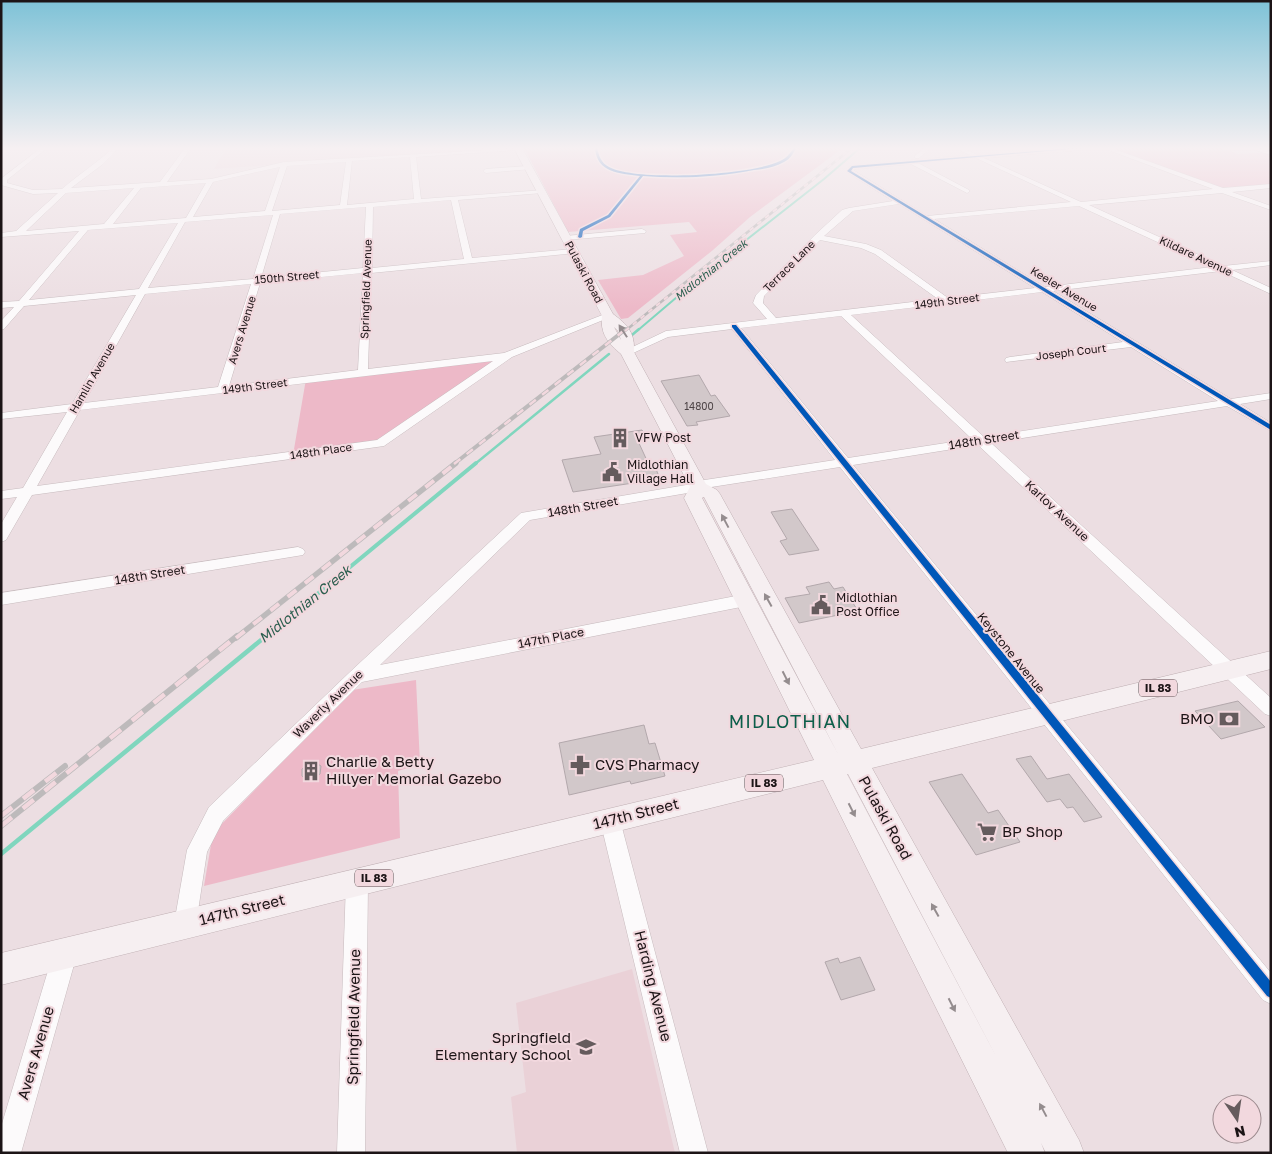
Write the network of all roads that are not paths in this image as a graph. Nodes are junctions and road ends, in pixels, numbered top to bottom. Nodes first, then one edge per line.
1 (52, 202) edge
2 (126, 202) edge
3 (197, 202) edge
4 (276, 202) edge
5 (344, 202) edge
6 (408, 202) edge
7 (455, 202) edge
8 (548, 202) edge
9 (900, 202) joint
10 (1076, 202) edge
11 (1103, 202) edge
12 (1254, 202) edge
13 (1081, 204) junction
14 (370, 205) junction
15 (343, 207) junction
16 (1271, 208) edge
17 (273, 213) junction
18 (926, 218) junction
19 (185, 220) junction
20 (107, 226) junction
21 (86, 228) junction
22 (642, 231) dead end
23 (19, 233) junction
24 (1, 235) edge
25 (818, 237) junction
26 (566, 238) junction
27 (573, 250) junction
28 (468, 260) junction
29 (1271, 263) edge
30 (1223, 268) junction
31 (366, 270) junction
32 (257, 280) junction
33 (142, 290) junction
34 (1044, 290) junction
35 (1271, 290) edge
36 (946, 301) junction
37 (22, 303) junction
38 (1, 305) edge
39 (843, 313) junction
40 (608, 316) junction
41 (773, 321) junction
42 (734, 326) junction
43 (1, 327) edge
44 (1132, 344) junction
45 (627, 352) junction
46 (508, 355) junction
47 (1010, 360) dead end
48 (363, 373) junction
49 (223, 389) junction
50 (1271, 396) edge
51 (1228, 402) junction
52 (76, 407) junction
53 (1, 416) edge
54 (1271, 428) edge
55 (980, 441) junction
56 (843, 462) junction
57 (698, 486) junction
58 (27, 492) junction
59 (1, 495) edge
60 (526, 516) joint
61 (1, 537) edge
62 (298, 552) dead end
63 (1, 599) edge
64 (746, 600) junction
65 (1271, 660) edge
66 (1229, 670) junction
67 (357, 676) junction
68 (1271, 709) edge
69 (1046, 715) junction
70 (842, 764) junction
71 (610, 820) junction
72 (357, 882) junction
73 (185, 924) junction
74 (65, 954) junction
75 (1, 969) edge
76 (1271, 992) edge
77 (7, 1153) edge
78 (351, 1153) edge
79 (694, 1153) edge
80 (1028, 1153) edge
81 (1066, 1153) edge

1 - 23 street
2 - 20 street
3 - 19 street, Hamlin Avenue
4 - 17 street, Avers Avenue
5 - 15 street
6 - 14 street
7 - 28 street
8 - 26 main road, Pulaski Road
9 - 18 street, Keeler Avenue
9 - 25 street, Terrace Lane
10 - 13 street, Kildare Avenue
11 - 13 street
12 - 16 street
13 - 18 street
13 - 30 street, Kildare Avenue
14 - 15 street
14 - 31 street, Springfield Avenue
15 - 17 street
17 - 19 street
17 - 32 street, Avers Avenue
18 - 34 street, Keeler Avenue
19 - 20 street
19 - 33 street, Hamlin Avenue
20 - 21 street
21 - 23 street
21 - 37 street
22 - 26 street
23 - 24 street
25 - 36 street
25 - 41 street, Terrace Lane
26 - 27 main road, Pulaski Road
27 - 28 street, 150th Street
27 - 40 main road, Pulaski Road
28 - 31 street, 150th Street
29 - 30 street, 149th Street
30 - 34 street, 149th Street
30 - 35 street, Kildare Avenue
31 - 32 street, 150th Street
31 - 48 street, Springfield Avenue
32 - 33 street, 150th Street
32 - 49 street, Avers Avenue
33 - 37 street, 150th Street
33 - 52 street, Hamlin Avenue
34 - 36 street, 149th Street
34 - 44 street, Keeler Avenue
36 - 39 street, 149th Street
37 - 38 street, 150th Street
37 - 43 street
39 - 41 street, 149th Street
39 - 55 street, Karlov Avenue
40 - 45 main road, Pulaski Road
40 - 46 street, 148th Place
41 - 42 street, 149th Street
42 - 45 street, 149th Street
42 - 56 street, Keystone Avenue
44 - 47 street, Joseph Court
44 - 51 street, Keeler Avenue
45 - 57 main road, Pulaski Road
46 - 48 street, 149th Street
46 - 58 street, 148th Place
48 - 49 street, 149th Street
49 - 52 street, 149th Street
50 - 51 street, 148th Street
51 - 54 street, Keeler Avenue
51 - 55 street, 148th Street
52 - 53 street, 149th Street
52 - 58 street, Hamlin Avenue
55 - 56 street, 148th Street
55 - 66 street, Karlov Avenue
56 - 57 street, 148th Street
56 - 69 street, Keystone Avenue
57 - 60 street, 148th Street
57 - 64 main road, Pulaski Road
70 -> 57 main road, Pulaski Road
58 - 59 street, 148th Place
58 - 61 street, Hamlin Avenue
60 - 67 street, Waverly Avenue
62 - 63 street, 148th Street
64 - 67 street, 147th Place
64 -> 70 main road, Pulaski Road
65 - 66 main road, 147th Street / IL 83
66 - 68 street, Karlov Avenue
66 - 69 main road, 147th Street / IL 83
67 - 73 street, Waverly Avenue
69 - 70 main road, 147th Street / IL 83
69 - 76 street, Keystone Avenue
70 - 71 main road, 147th Street / IL 83
70 -> 80 main road, Pulaski Road
81 -> 70 main road, Pulaski Road
71 - 72 main road, 147th Street / IL 83
71 - 79 street, Harding Avenue
72 - 73 main road, 147th Street / IL 83
72 - 78 street, Springfield Avenue
73 - 74 main road, 147th Street / IL 83
74 - 75 main road, 147th Street / IL 83
74 - 77 street, Avers Avenue

